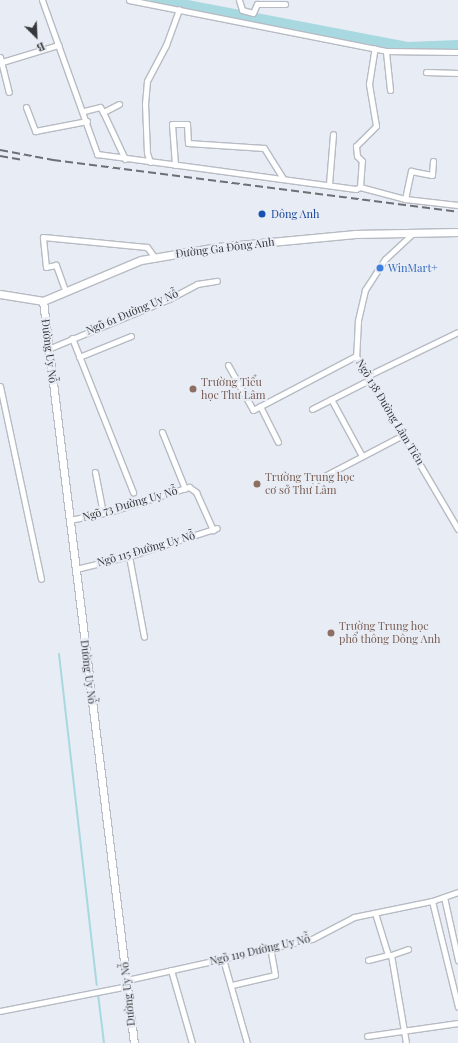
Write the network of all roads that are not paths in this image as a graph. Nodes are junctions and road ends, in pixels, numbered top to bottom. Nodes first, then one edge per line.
1 (42, 0) edge
2 (129, 0) edge
3 (239, 0) edge
4 (285, 4) dead end
5 (179, 9) junction
6 (58, 45) junction
7 (375, 48) junction
8 (386, 51) junction
9 (458, 52) edge
10 (1, 60) edge
11 (426, 72) dead end
12 (458, 73) edge
13 (390, 90) dead end
14 (9, 92) dead end
15 (119, 104) dead end
16 (26, 107) dead end
17 (84, 111) junction
18 (103, 112) junction
19 (87, 121) junction
20 (333, 134) dead end
21 (125, 159) junction
22 (433, 161) dead end
23 (150, 162) junction
24 (175, 165) junction
25 (283, 178) junction
26 (329, 184) junction
27 (360, 187) junction
28 (405, 199) junction
29 (458, 206) edge
30 (458, 232) edge
31 (412, 234) junction
32 (155, 258) junction
33 (217, 281) dead end
34 (65, 290) junction
35 (0, 294) edge
36 (43, 301) junction
37 (458, 332) edge
38 (131, 336) dead end
39 (72, 338) junction
40 (48, 348) junction
41 (356, 356) junction
42 (80, 357) junction
43 (228, 365) dead end
44 (368, 378) junction
45 (0, 386) edge
46 (331, 399) junction
47 (260, 406) junction
48 (312, 409) dead end
49 (162, 432) dead end
50 (403, 435) junction
51 (278, 442) dead end
52 (362, 456) junction
53 (95, 472) dead end
54 (315, 481) dead end
55 (185, 489) junction
56 (134, 492) dead end
57 (102, 513) junction
58 (70, 520) junction
59 (215, 529) joint
60 (458, 529) edge
61 (129, 556) junction
62 (76, 569) junction
63 (41, 579) dead end
64 (144, 637) dead end
65 (458, 892) edge
66 (444, 897) junction
67 (432, 901) junction
68 (375, 913) junction
69 (270, 948) junction
70 (408, 949) dead end
71 (390, 955) junction
72 (223, 959) junction
73 (368, 960) dead end
74 (458, 960) edge
75 (171, 970) junction
76 (127, 983) junction
77 (232, 985) junction
78 (458, 1007) edge
79 (0, 1011) edge
80 (458, 1023) edge
81 (404, 1030) junction
82 (367, 1036) dead end
83 (134, 1043) edge
84 (192, 1043) edge
85 (247, 1043) edge
86 (406, 1043) edge

1 - 6 street
2 - 5 street
3 - 4 street
5 - 7 street
5 - 23 street
6 - 10 street
6 - 17 street
7 - 8 street
7 - 27 street
8 - 9 street
8 - 13 street
10 - 14 street
11 - 12 street
15 - 18 street
16 - 19 street
17 - 18 street
17 - 19 street
18 - 21 street
19 - 21 street
20 - 26 street
21 - 23 street
22 - 28 street
23 - 24 street
24 - 25 street
24 - 25 street
25 - 26 street
26 - 27 street
27 - 28 street
28 - 29 street
30 - 31 street, Đường Ga Đông Anh
31 - 32 street, Đường Ga Đông Anh
31 - 41 street, Ngõ 138 Đường Lâm Tiên
32 - 34 street, Đường Ga Đông Anh
32 - 34 street
33 - 39 street, Ngõ 61 Đường Uy Nỗ
34 - 36 street, Đường Ga Đông Anh
35 - 36 street
36 - 40 street, Đường Uy Nỗ
37 - 44 street
38 - 42 street
39 - 40 street, Ngõ 61 Đường Uy Nỗ
39 - 42 street
40 - 58 street, Đường Uy Nỗ
41 - 44 street, Ngõ 138 Đường Lâm Tiên
41 - 47 street
42 - 56 street
43 - 47 street
44 - 46 street
44 - 50 street, Ngõ 138 Đường Lâm Tiên
45 - 63 street
46 - 48 street
46 - 52 street
47 - 51 street
49 - 55 street
50 - 52 street
50 - 60 street, Ngõ 138 Đường Lâm Tiên
52 - 54 street
53 - 57 street
55 - 57 street, Ngõ 73 Đường Uy Nỗ
55 - 59 street, Ngõ 73 Đường Uy Nỗ
57 - 58 street, Ngõ 73 Đường Uy Nỗ
58 - 62 street, Đường Uy Nỗ
59 - 61 street, Ngõ 115 Đường Uy Nỗ
61 - 62 street, Ngõ 115 Đường Uy Nỗ
61 - 64 street
62 - 76 street, Đường Uy Nỗ
65 - 66 street, Ngõ 119 Đường Uy Nỗ
66 - 67 street, Ngõ 119 Đường Uy Nỗ
66 - 74 street
67 - 68 street, Ngõ 119 Đường Uy Nỗ
67 - 78 street
68 - 69 street, Ngõ 119 Đường Uy Nỗ
68 - 71 street
69 - 72 street, Ngõ 119 Đường Uy Nỗ
69 - 77 street
70 - 71 street
71 - 73 street
71 - 81 street
72 - 75 street, Ngõ 119 Đường Uy Nỗ
72 - 77 street
75 - 76 street, Ngõ 119 Đường Uy Nỗ
75 - 84 street
76 - 79 street, Ngõ 119 Đường Uy Nỗ
76 - 83 street, Đường Uy Nỗ
77 - 85 street
80 - 81 street
81 - 82 street
81 - 86 street

